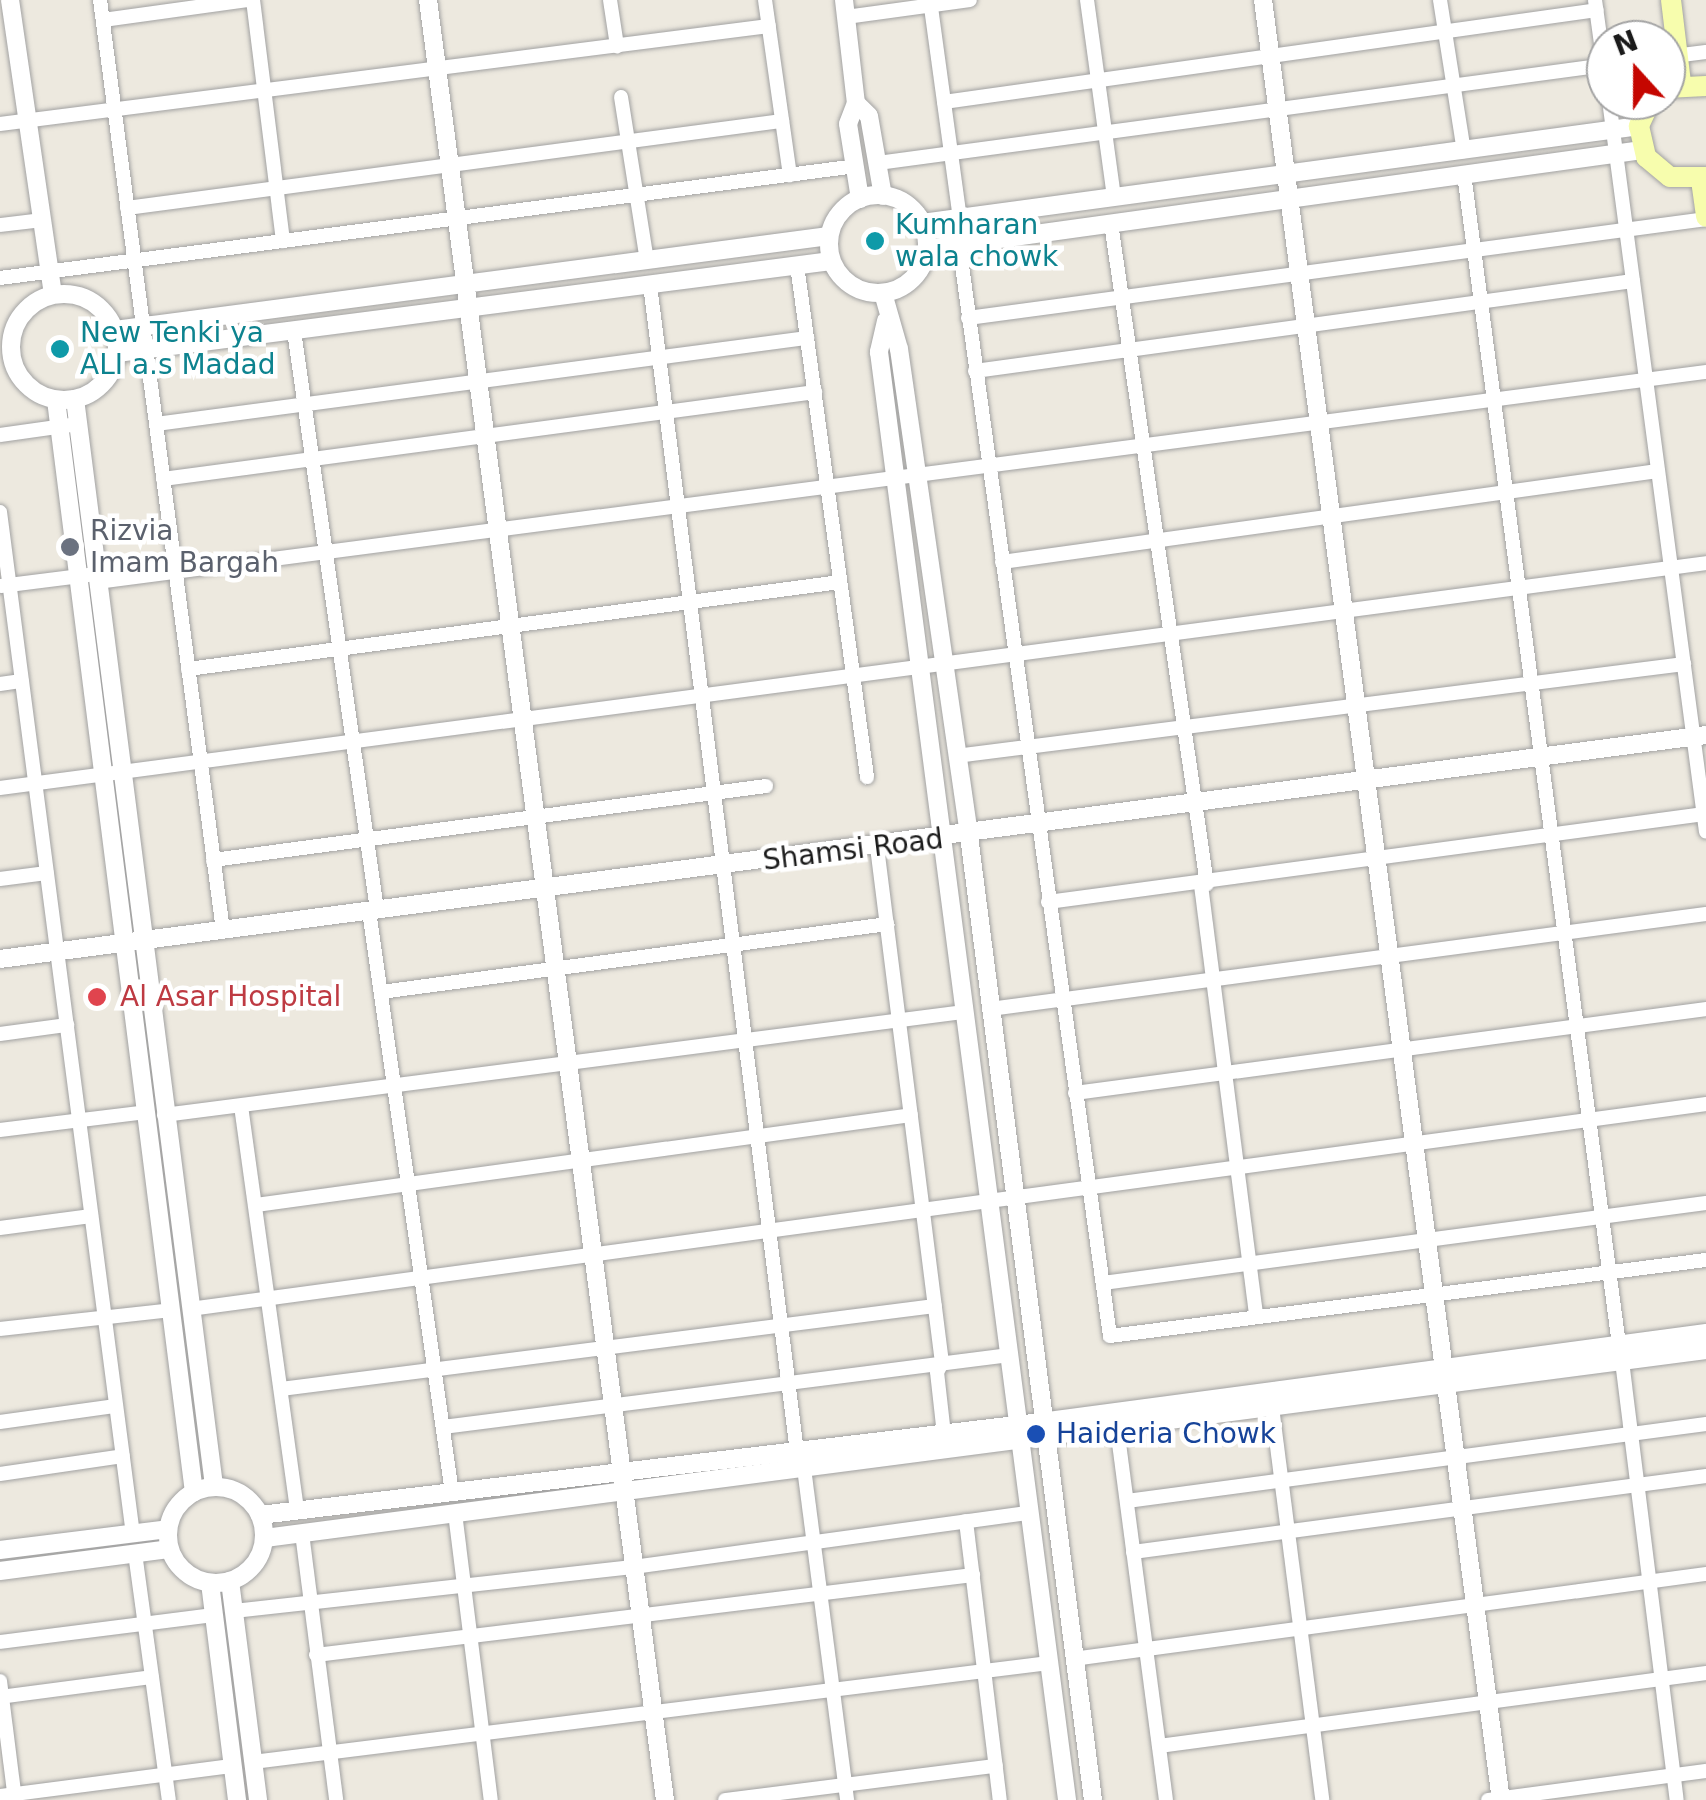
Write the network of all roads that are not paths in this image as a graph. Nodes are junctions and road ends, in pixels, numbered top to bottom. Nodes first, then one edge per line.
1 (10, 0) edge
2 (100, 0) edge
3 (251, 0) edge
4 (428, 0) edge
5 (610, 0) edge
6 (765, 0) edge
7 (970, 0) edge
8 (1087, 0) edge
9 (1263, 0) edge
10 (1440, 0) edge
11 (930, 3) edge
12 (1596, 5) edge
13 (845, 8) edge
14 (102, 20) junction
15 (769, 26) junction
16 (1446, 31) junction
17 (617, 46) junction
18 (1271, 56) junction
19 (437, 68) junction
20 (1586, 72) edge
21 (1098, 80) junction
22 (1454, 86) junction
23 (264, 90) junction
24 (621, 97) dead end
25 (944, 102) junction
26 (856, 103) junction
27 (114, 110) junction
28 (1278, 110) junction
29 (28, 120) junction
30 (1611, 120) edge
31 (1642, 120) edge
32 (782, 122) junction
33 (0, 124) edge
34 (1639, 126) junction
35 (1613, 130) junction
36 (1105, 132) junction
37 (628, 142) junction
38 (1642, 150) junction
39 (1464, 151) junction
40 (951, 154) junction
41 (1616, 154) junction
42 (878, 164) junction
43 (450, 165) junction
44 (856, 166) junction
45 (790, 174) junction
46 (1464, 174) junction
47 (1287, 176) junction
48 (1704, 178) edge
49 (276, 188) junction
50 (636, 195) junction
51 (883, 196) junction
52 (1114, 198) junction
53 (1290, 198) junction
54 (860, 199) junction
55 (128, 208) junction
56 (457, 218) junction
57 (960, 218) junction
58 (1706, 218) edge
59 (42, 220) junction
60 (922, 223) junction
61 (1110, 223) junction
62 (0, 226) edge
63 (1626, 229) junction
64 (829, 236) junction
65 (283, 241) junction
66 (958, 244) junction
67 (927, 249) junction
68 (1474, 250) junction
69 (647, 260) junction
70 (134, 261) junction
71 (831, 261) junction
72 (797, 266) junction
73 (50, 272) junction
74 (1300, 273) junction
75 (0, 278) edge
76 (1633, 281) junction
77 (465, 285) junction
78 (650, 285) junction
79 (53, 293) junction
80 (883, 293) junction
81 (1121, 297) junction
82 (1481, 302) junction
83 (469, 308) junction
84 (968, 318) junction
85 (886, 321) junction
86 (143, 326) junction
87 (1307, 326) junction
88 (115, 330) junction
89 (294, 330) junction
90 (807, 338) junction
91 (146, 349) junction
92 (1129, 351) junction
93 (117, 352) junction
94 (5, 355) edge
95 (659, 358) junction
96 (976, 371) junction
97 (1706, 372) edge
98 (9, 377) edge
99 (1646, 380) junction
100 (479, 381) junction
101 (815, 392) junction
102 (75, 399) junction
103 (56, 400) junction
104 (1494, 400) junction
105 (304, 404) junction
106 (666, 412) junction
107 (1320, 422) junction
108 (156, 424) junction
109 (68, 426) junction
110 (0, 436) edge
111 (486, 436) junction
112 (1142, 445) junction
113 (312, 459) junction
114 (988, 466) junction
115 (917, 472) junction
116 (1658, 472) junction
117 (894, 476) junction
118 (163, 479) junction
119 (827, 485) junction
120 (1506, 492) junction
121 (678, 505) junction
122 (0, 512) edge
123 (1332, 516) junction
124 (498, 529) junction
125 (1156, 540) junction
126 (326, 552) junction
127 (1002, 562) junction
128 (1706, 564) edge
129 (1672, 567) junction
130 (175, 571) junction
131 (91, 577) junction
132 (840, 582) junction
133 (5, 586) edge
134 (1520, 590) junction
135 (690, 602) junction
136 (1344, 611) junction
137 (512, 626) junction
138 (1173, 634) junction
139 (340, 649) junction
140 (1014, 657) junction
141 (1684, 664) junction
142 (944, 667) junction
143 (188, 669) junction
144 (919, 670) junction
145 (853, 678) junction
146 (22, 681) junction
147 (0, 684) edge
148 (1531, 684) junction
149 (702, 698) junction
150 (1356, 705) junction
151 (524, 721) junction
152 (1186, 727) junction
153 (1700, 736) edge
154 (352, 743) junction
155 (1027, 747) junction
156 (956, 756) junction
157 (1541, 756) junction
158 (200, 762) junction
159 (112, 772) junction
160 (867, 777) dead end
161 (1366, 779) junction
162 (35, 784) junction
163 (766, 786) dead end
164 (0, 788) edge
165 (714, 793) junction
166 (1196, 803) junction
167 (1704, 814) junction
168 (537, 817) junction
169 (1038, 825) junction
170 (1706, 832) edge
171 (969, 836) junction
172 (1551, 836) junction
173 (367, 840) junction
174 (942, 840) junction
175 (877, 847) junction
176 (214, 860) junction
177 (1376, 860) junction
178 (724, 866) junction
179 (47, 873) junction
180 (0, 879) edge
181 (1204, 884) junction
182 (546, 887) junction
183 (1048, 902) junction
184 (373, 910) junction
185 (1706, 914) edge
186 (887, 924) junction
187 (222, 930) junction
188 (1564, 932) junction
189 (133, 942) junction
190 (733, 944) junction
191 (57, 952) junction
192 (1388, 956) junction
193 (0, 959) edge
194 (557, 968) junction
195 (1213, 979) junction
196 (381, 992) junction
197 (1062, 999) junction
198 (990, 1008) junction
199 (1706, 1009) edge
200 (964, 1012) junction
201 (899, 1020) junction
202 (66, 1025) junction
203 (1577, 1026) junction
204 (0, 1034) edge
205 (746, 1041) junction
206 (1400, 1050) junction
207 (569, 1064) junction
208 (1225, 1073) junction
209 (395, 1087) junction
210 (1075, 1092) junction
211 (1706, 1104) edge
212 (241, 1106) junction
213 (155, 1113) junction
214 (911, 1115) junction
215 (1589, 1119) junction
216 (79, 1120) junction
217 (0, 1130) edge
218 (758, 1136) junction
219 (1411, 1142) junction
220 (581, 1160) junction
221 (1237, 1166) junction
222 (409, 1184) junction
223 (1088, 1185) junction
224 (1013, 1196) junction
225 (988, 1199) junction
226 (1706, 1203) edge
227 (256, 1205) junction
228 (922, 1208) junction
229 (91, 1216) junction
230 (1602, 1217) junction
231 (0, 1228) edge
232 (769, 1229) junction
233 (1423, 1241) junction
234 (592, 1254) junction
235 (1706, 1260) edge
236 (1249, 1264) junction
237 (1609, 1272) junction
238 (422, 1277) junction
239 (1103, 1283) junction
240 (1430, 1295) junction
241 (268, 1300) junction
242 (934, 1306) junction
243 (181, 1309) junction
244 (1256, 1317) junction
245 (104, 1318) junction
246 (781, 1326) junction
247 (0, 1329) edge
248 (1706, 1333) edge
249 (604, 1348) junction
250 (1706, 1350) edge
251 (1621, 1353) junction
252 (1009, 1355) junction
253 (942, 1363) junction
254 (435, 1370) junction
255 (1440, 1377) junction
256 (788, 1382) junction
257 (280, 1389) junction
258 (611, 1405) junction
259 (116, 1406) junction
260 (1272, 1407) junction
261 (0, 1422) edge
262 (1706, 1424) edge
263 (443, 1427) junction
264 (1118, 1428) junction
265 (1042, 1430) junction
266 (1019, 1433) junction
267 (944, 1434) junction
268 (1631, 1434) junction
269 (123, 1456) junction
270 (1453, 1458) junction
271 (801, 1460) junction
272 (0, 1474) edge
273 (1706, 1476) edge
274 (1281, 1481) junction
275 (621, 1482) junction
276 (1638, 1485) junction
277 (214, 1486) junction
278 (194, 1492) junction
279 (452, 1493) junction
280 (1127, 1501) junction
281 (1461, 1508) junction
282 (297, 1510) junction
283 (1029, 1512) junction
284 (454, 1513) junction
285 (260, 1515) junction
286 (966, 1521) junction
287 (1288, 1532) junction
288 (302, 1533) junction
289 (132, 1534) junction
290 (265, 1538) junction
291 (168, 1539) junction
292 (814, 1542) junction
293 (0, 1550) edge
294 (1133, 1552) junction
295 (135, 1554) junction
296 (633, 1567) junction
297 (0, 1571) edge
298 (1706, 1574) edge
299 (973, 1576) junction
300 (230, 1581) junction
301 (1650, 1582) junction
302 (210, 1583) junction
303 (464, 1586) junction
304 (820, 1594) junction
305 (310, 1603) junction
306 (1476, 1605) junction
307 (234, 1611) junction
308 (214, 1614) junction
309 (639, 1615) junction
310 (144, 1624) junction
311 (1300, 1629) junction
312 (470, 1636) junction
313 (0, 1642) edge
314 (1146, 1650) junction
315 (316, 1655) junction
316 (1074, 1659) junction
317 (1049, 1663) junction
318 (984, 1671) junction
319 (1706, 1673) edge
320 (152, 1677) junction
321 (1662, 1679) junction
322 (832, 1690) junction
323 (1, 1692) edge
324 (1487, 1702) junction
325 (653, 1712) junction
326 (1312, 1726) junction
327 (482, 1733) junction
328 (1159, 1746) junction
329 (329, 1752) junction
330 (253, 1762) junction
331 (232, 1766) junction
332 (996, 1766) junction
333 (1706, 1771) edge
334 (165, 1774) junction
335 (1674, 1776) junction
336 (846, 1792) edge
337 (10, 1797) edge
338 (168, 1800) edge
339 (236, 1800) edge
340 (258, 1800) edge
341 (336, 1800) edge
342 (491, 1800) edge
343 (665, 1800) edge
344 (725, 1800) edge
345 (1000, 1800) edge
346 (1067, 1800) edge
347 (1092, 1800) edge
348 (1166, 1800) edge
349 (1322, 1800) edge
350 (1496, 1800) edge
351 (1677, 1800) edge

1 - 29 street
2 - 14 street
3 - 14 street
3 - 23 street
4 - 19 street
5 - 17 street
6 - 15 street
7 - 11 street
8 - 21 street
9 - 18 street
10 - 16 street
11 - 13 street
11 - 25 street
12 - 16 street
13 - 26 street
14 - 27 street
15 - 17 street
15 - 32 street
16 - 18 street
16 - 22 street
17 - 19 street
18 - 21 street
18 - 28 street
19 - 23 street
19 - 43 street
20 - 22 street
21 - 25 street
21 - 36 street
22 - 28 street
22 - 39 street
23 - 27 street
23 - 49 street
24 - 37 street
25 - 40 street
26 - 42 street
26 - 44 street
27 - 29 street
27 - 55 street
28 - 36 street
28 - 47 street
29 - 33 street
29 - 59 street
30 - 35 street
31 - 34 main road
32 - 37 street
32 - 45 street
34 - 35 street
34 - 38 main road
35 - 39 street
35 - 41 street
36 - 40 street
36 - 52 street
37 - 43 street
37 - 50 street
38 - 41 street
38 - 48 main road
39 - 47 street
40 - 42 street
40 - 57 street
41 - 46 street
41 - 63 street
42 - 51 street
43 - 49 street
43 - 56 street
44 - 45 street
44 - 54 street
45 - 50 street
46 - 53 street
46 - 68 street
47 - 52 street
47 - 53 street
48 - 58 main road
49 - 55 street
49 - 65 street
50 - 56 street
50 - 69 street
51 - 54 street
51 - 60 street
52 - 57 street
53 - 61 street
53 - 74 street
54 - 64 street
55 - 70 street
56 - 65 street
56 - 77 street
57 - 60 street
58 - 63 street
59 - 62 street
59 - 73 street
60 - 67 street
61 - 66 street
61 - 81 street
63 - 68 street
63 - 76 street
64 - 69 street
64 - 71 street
65 - 70 street
66 - 67 street
66 - 84 street
67 - 80 street
68 - 74 street
68 - 82 street
69 - 77 street
70 - 73 street
70 - 86 street
71 - 72 street
71 - 80 street
72 - 78 street
72 - 90 street
73 - 75 street
73 - 79 street
74 - 81 street
74 - 87 street
76 - 82 street
76 - 99 street
77 - 83 street
77 - 86 street
78 - 83 street
78 - 95 street
79 - 88 street
79 - 94 street
80 - 85 street
81 - 84 street
81 - 92 street
82 - 87 street
82 - 104 street
83 - 89 street
83 - 100 street
84 - 96 street
85 - 115 street
85 - 117 street
86 - 88 street
86 - 91 street
87 - 92 street
87 - 107 street
88 - 93 street
89 - 91 street
89 - 105 street
90 - 95 street
90 - 101 street
91 - 93 street
91 - 108 street
92 - 96 street
92 - 112 street
93 - 102 street
94 - 98 street
95 - 100 street
95 - 106 street
96 - 114 street
97 - 99 street
98 - 103 street
99 - 104 street
99 - 116 street
100 - 105 street
100 - 111 street
101 - 106 street
101 - 119 street
102 - 103 street
102 - 109 street
103 - 109 street
104 - 107 street
104 - 120 street
105 - 108 street
105 - 113 street
106 - 111 street
106 - 121 street
107 - 112 street
107 - 123 street
108 - 118 street
109 - 110 street
109 - 131 street
111 - 113 street
111 - 124 street
112 - 114 street
112 - 125 street
113 - 118 street
113 - 126 street
114 - 115 street
114 - 127 street
115 - 117 street
115 - 142 street
116 - 120 street
116 - 129 street
117 - 119 street
117 - 144 street
118 - 130 street
119 - 121 street
119 - 132 street
120 - 123 street
120 - 134 street
121 - 124 street
121 - 135 street
122 - 133 street
123 - 125 street
123 - 136 street
124 - 126 street
124 - 137 street
125 - 127 street
125 - 138 street
126 - 130 street
126 - 139 street
127 - 140 street
128 - 129 street
129 - 134 street
129 - 141 street
130 - 131 street
130 - 143 street
131 - 133 street
131 - 159 street
132 - 135 street
132 - 145 street
133 - 146 street
134 - 136 street
134 - 148 street
135 - 137 street
135 - 149 street
136 - 138 street
136 - 150 street
137 - 139 street
137 - 151 street
138 - 140 street
138 - 152 street
139 - 143 street
139 - 154 street
140 - 142 street
140 - 155 street
141 - 148 street
141 - 153 street
142 - 144 street
142 - 156 street
143 - 158 street
144 - 145 street
144 - 174 street
145 - 149 street
145 - 160 street
146 - 147 street
146 - 162 street
148 - 150 street
148 - 157 street
149 - 151 street
149 - 165 street
150 - 152 street
150 - 161 street
151 - 154 street
151 - 168 street
152 - 155 street
152 - 166 street
153 - 157 street, Shamsi Road
153 - 167 street
154 - 158 street
154 - 173 street
155 - 156 street
155 - 169 street
156 - 171 street
157 - 161 street, Shamsi Road
157 - 172 street
158 - 159 street
158 - 176 street
159 - 162 street
159 - 189 street
161 - 166 street, Shamsi Road
161 - 177 street
162 - 164 street
162 - 179 street
163 - 165 street
165 - 168 street
165 - 178 street
166 - 169 street, Shamsi Road
166 - 181 street
167 - 170 street
167 - 172 street
168 - 173 street
168 - 182 street
169 - 171 street, Shamsi Road
169 - 183 street
171 - 174 street, Shamsi Road
171 - 198 street
172 - 177 street
172 - 188 street
173 - 176 street
173 - 184 street
174 - 175 street, Shamsi Road
174 - 200 street
175 - 178 street, Shamsi Road
175 - 186 street
176 - 187 street
177 - 181 street
177 - 192 street
178 - 182 street, Shamsi Road
178 - 190 street
179 - 180 street
179 - 191 street
181 - 183 street
181 - 195 street
182 - 184 street, Shamsi Road
182 - 194 street
183 - 197 street
184 - 187 street, Shamsi Road
184 - 196 street
185 - 188 street
186 - 190 street
186 - 201 street
187 - 189 street, Shamsi Road
188 - 192 street
188 - 203 street
189 - 191 street, Shamsi Road
189 - 213 street
190 - 194 street
190 - 205 street
191 - 193 street, Shamsi Road
191 - 202 street
192 - 195 street
192 - 206 street
194 - 196 street
194 - 207 street
195 - 197 street
195 - 208 street
196 - 209 street
197 - 198 street
197 - 210 street
198 - 224 street
199 - 203 street
200 - 201 street
200 - 225 street
201 - 205 street
201 - 214 street
202 - 204 street
202 - 216 street
203 - 206 street
203 - 215 street
205 - 207 street
205 - 218 street
206 - 208 street
206 - 219 street
207 - 209 street
207 - 220 street
208 - 210 street
208 - 221 street
209 - 212 street
209 - 222 street
210 - 223 street
211 - 215 street
212 - 213 street
212 - 227 street
213 - 216 street
213 - 243 street
214 - 218 street
214 - 228 street
215 - 219 street
215 - 230 street
216 - 217 street
216 - 229 street
218 - 220 street
218 - 232 street
219 - 221 street
219 - 233 street
220 - 222 street
220 - 234 street
221 - 223 street
221 - 236 street
222 - 227 street
222 - 238 street
223 - 224 street
223 - 239 street
224 - 225 street
224 - 265 street
225 - 228 street
225 - 252 street
226 - 230 street
227 - 241 street
228 - 232 street
228 - 242 street
229 - 231 street
229 - 245 street
230 - 233 street
230 - 237 street
232 - 234 street
232 - 246 street
233 - 236 street
233 - 240 street
234 - 238 street
234 - 249 street
235 - 237 street
236 - 239 street
236 - 244 street
237 - 240 street
237 - 251 street
238 - 241 street
238 - 254 street
239 - 244 street
240 - 244 street
240 - 255 street
241 - 243 street
241 - 257 street
242 - 246 street
242 - 253 street
243 - 245 street
243 - 277 street
243 - 278 street
245 - 247 street
245 - 259 street
246 - 249 street
246 - 256 street
248 - 251 street
249 - 254 street
249 - 258 street
250 - 251 street
251 - 255 street
251 - 268 street
252 - 253 street
252 - 266 street
253 - 256 street
253 - 267 street
254 - 257 street
254 - 263 street
255 - 260 street
255 - 265 street
255 - 270 street
256 - 258 street
256 - 271 street
257 - 282 street
258 - 263 street
258 - 275 street
259 - 261 street
259 - 269 street
260 - 264 street
260 - 274 street
262 - 268 street
263 - 279 street
264 - 265 street
264 - 280 street
265 - 266 street
265 - 316 street
266 - 267 street
266 - 271 street
266 - 283 street
267 - 271 street
268 - 270 street
268 - 276 street
269 - 272 street
269 - 289 street
270 - 274 street
270 - 281 street
271 - 275 street
271 - 292 street
273 - 276 street
274 - 280 street
274 - 287 street
275 - 279 street
275 - 284 street
275 - 296 street
276 - 281 street
276 - 301 street
277 - 278 street
277 - 285 street
278 - 291 street
279 - 282 street
280 - 294 street
281 - 287 street
281 - 306 street
282 - 285 street
283 - 286 street
283 - 317 street
284 - 288 street
284 - 303 street
285 - 290 street
286 - 292 street
286 - 299 street
287 - 294 street
287 - 311 street
288 - 290 street
288 - 305 street
289 - 291 street
289 - 293 street
290 - 300 street
291 - 295 street
291 - 302 street
292 - 296 street
292 - 304 street
294 - 314 street
295 - 297 street
295 - 310 street
296 - 303 street
296 - 309 street
298 - 301 street
299 - 304 street
299 - 318 street
300 - 302 street
300 - 307 street
301 - 306 street
301 - 321 street
302 - 308 street
303 - 305 street
303 - 312 street
304 - 309 street
304 - 322 street
305 - 307 street
305 - 315 street
306 - 311 street
306 - 324 street
307 - 330 street
308 - 310 street
308 - 331 street
309 - 312 street
309 - 325 street
310 - 313 street
310 - 320 street
311 - 314 street
311 - 326 street
312 - 315 street
312 - 327 street
314 - 316 street
314 - 328 street
315 - 329 street
316 - 347 street
317 - 318 street
317 - 346 street
318 - 322 street
318 - 332 street
319 - 321 street
320 - 323 street
320 - 334 street
321 - 324 street
321 - 335 street
322 - 325 street
322 - 336 street
323 - 337 street
324 - 326 street
324 - 350 street
325 - 327 street
325 - 343 street
326 - 328 street
326 - 349 street
327 - 329 street
327 - 342 street
328 - 348 street
329 - 330 street
329 - 341 street
330 - 340 street
331 - 334 street
331 - 339 street
332 - 336 street
332 - 345 street
333 - 335 street
334 - 337 street
334 - 338 street
335 - 350 street
335 - 351 street
336 - 344 street

